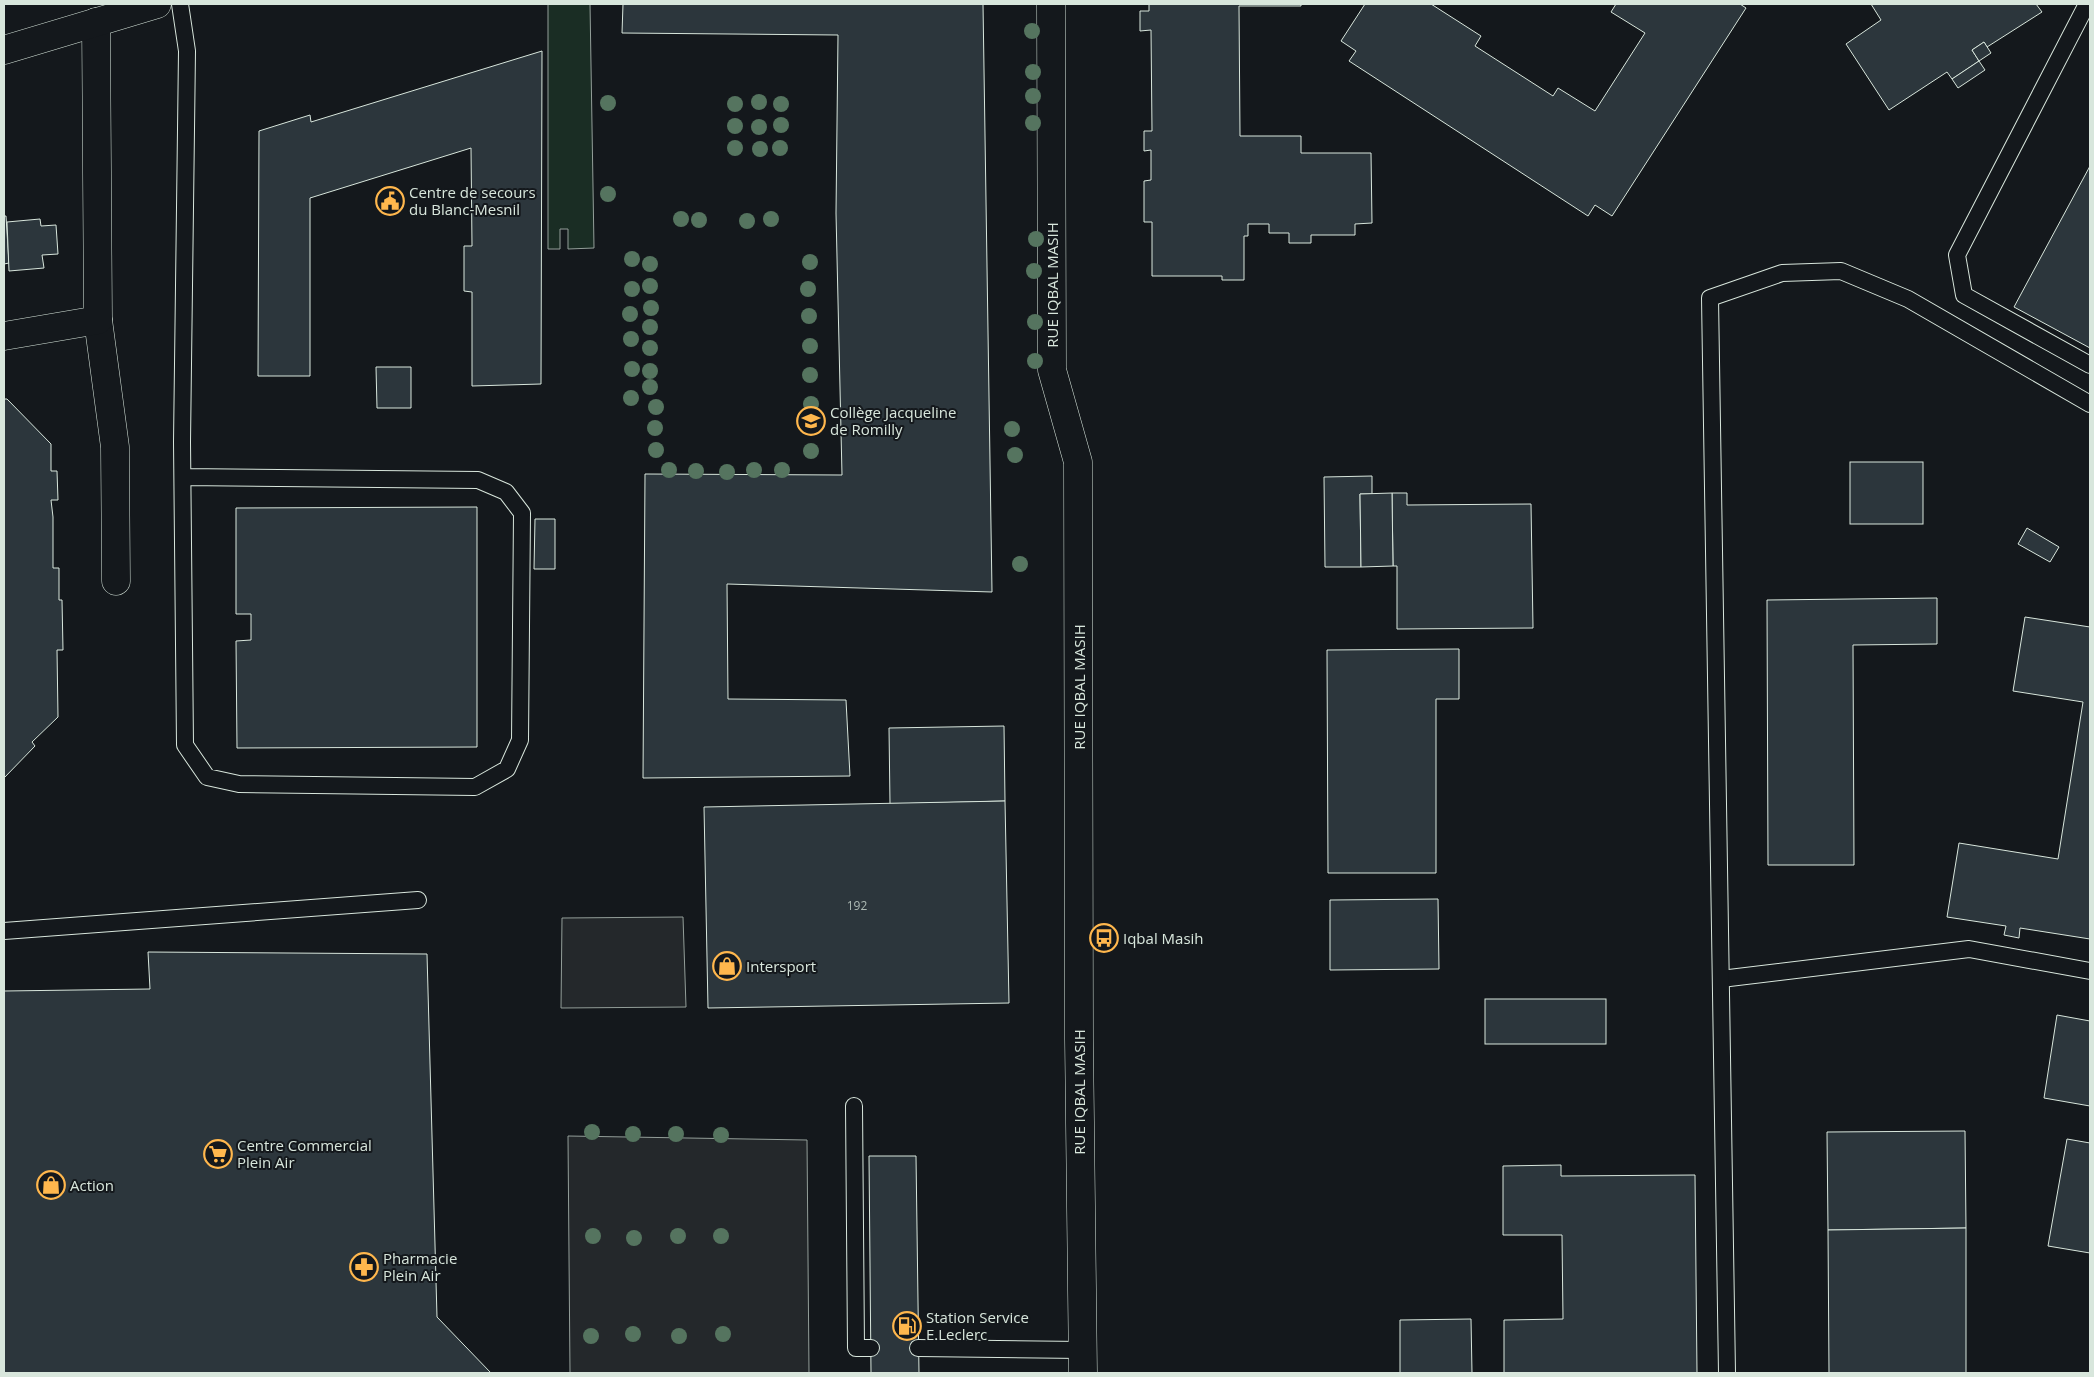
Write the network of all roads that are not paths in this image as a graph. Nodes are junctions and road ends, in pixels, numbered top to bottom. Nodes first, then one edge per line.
1 (157, 4) edge
2 (180, 4) edge
3 (1051, 4) edge
4 (2087, 4) edge
5 (96, 22) junction
6 (4, 50) edge
7 (98, 320) junction
8 (4, 336) edge
9 (2090, 365) edge
10 (2090, 404) edge
11 (183, 477) junction
12 (116, 581) dead end
13 (418, 900) dead end
14 (4, 931) edge
15 (2090, 971) edge
16 (1721, 979) junction
17 (854, 1106) dead end
18 (871, 1348) dead end
19 (918, 1348) dead end
20 (1082, 1361) edge
21 (1727, 1373) edge

1 - 5 street
2 - 11 lane
3 - 20 street, RUE IQBAL MASIH
4 - 9 lane
5 - 6 street
5 - 7 street
7 - 8 street
7 - 12 street
10 - 16 lane
11 - 11 lane
13 - 14 lane
15 - 16 lane
16 - 21 lane
17 - 18 lane
19 - 20 lane

